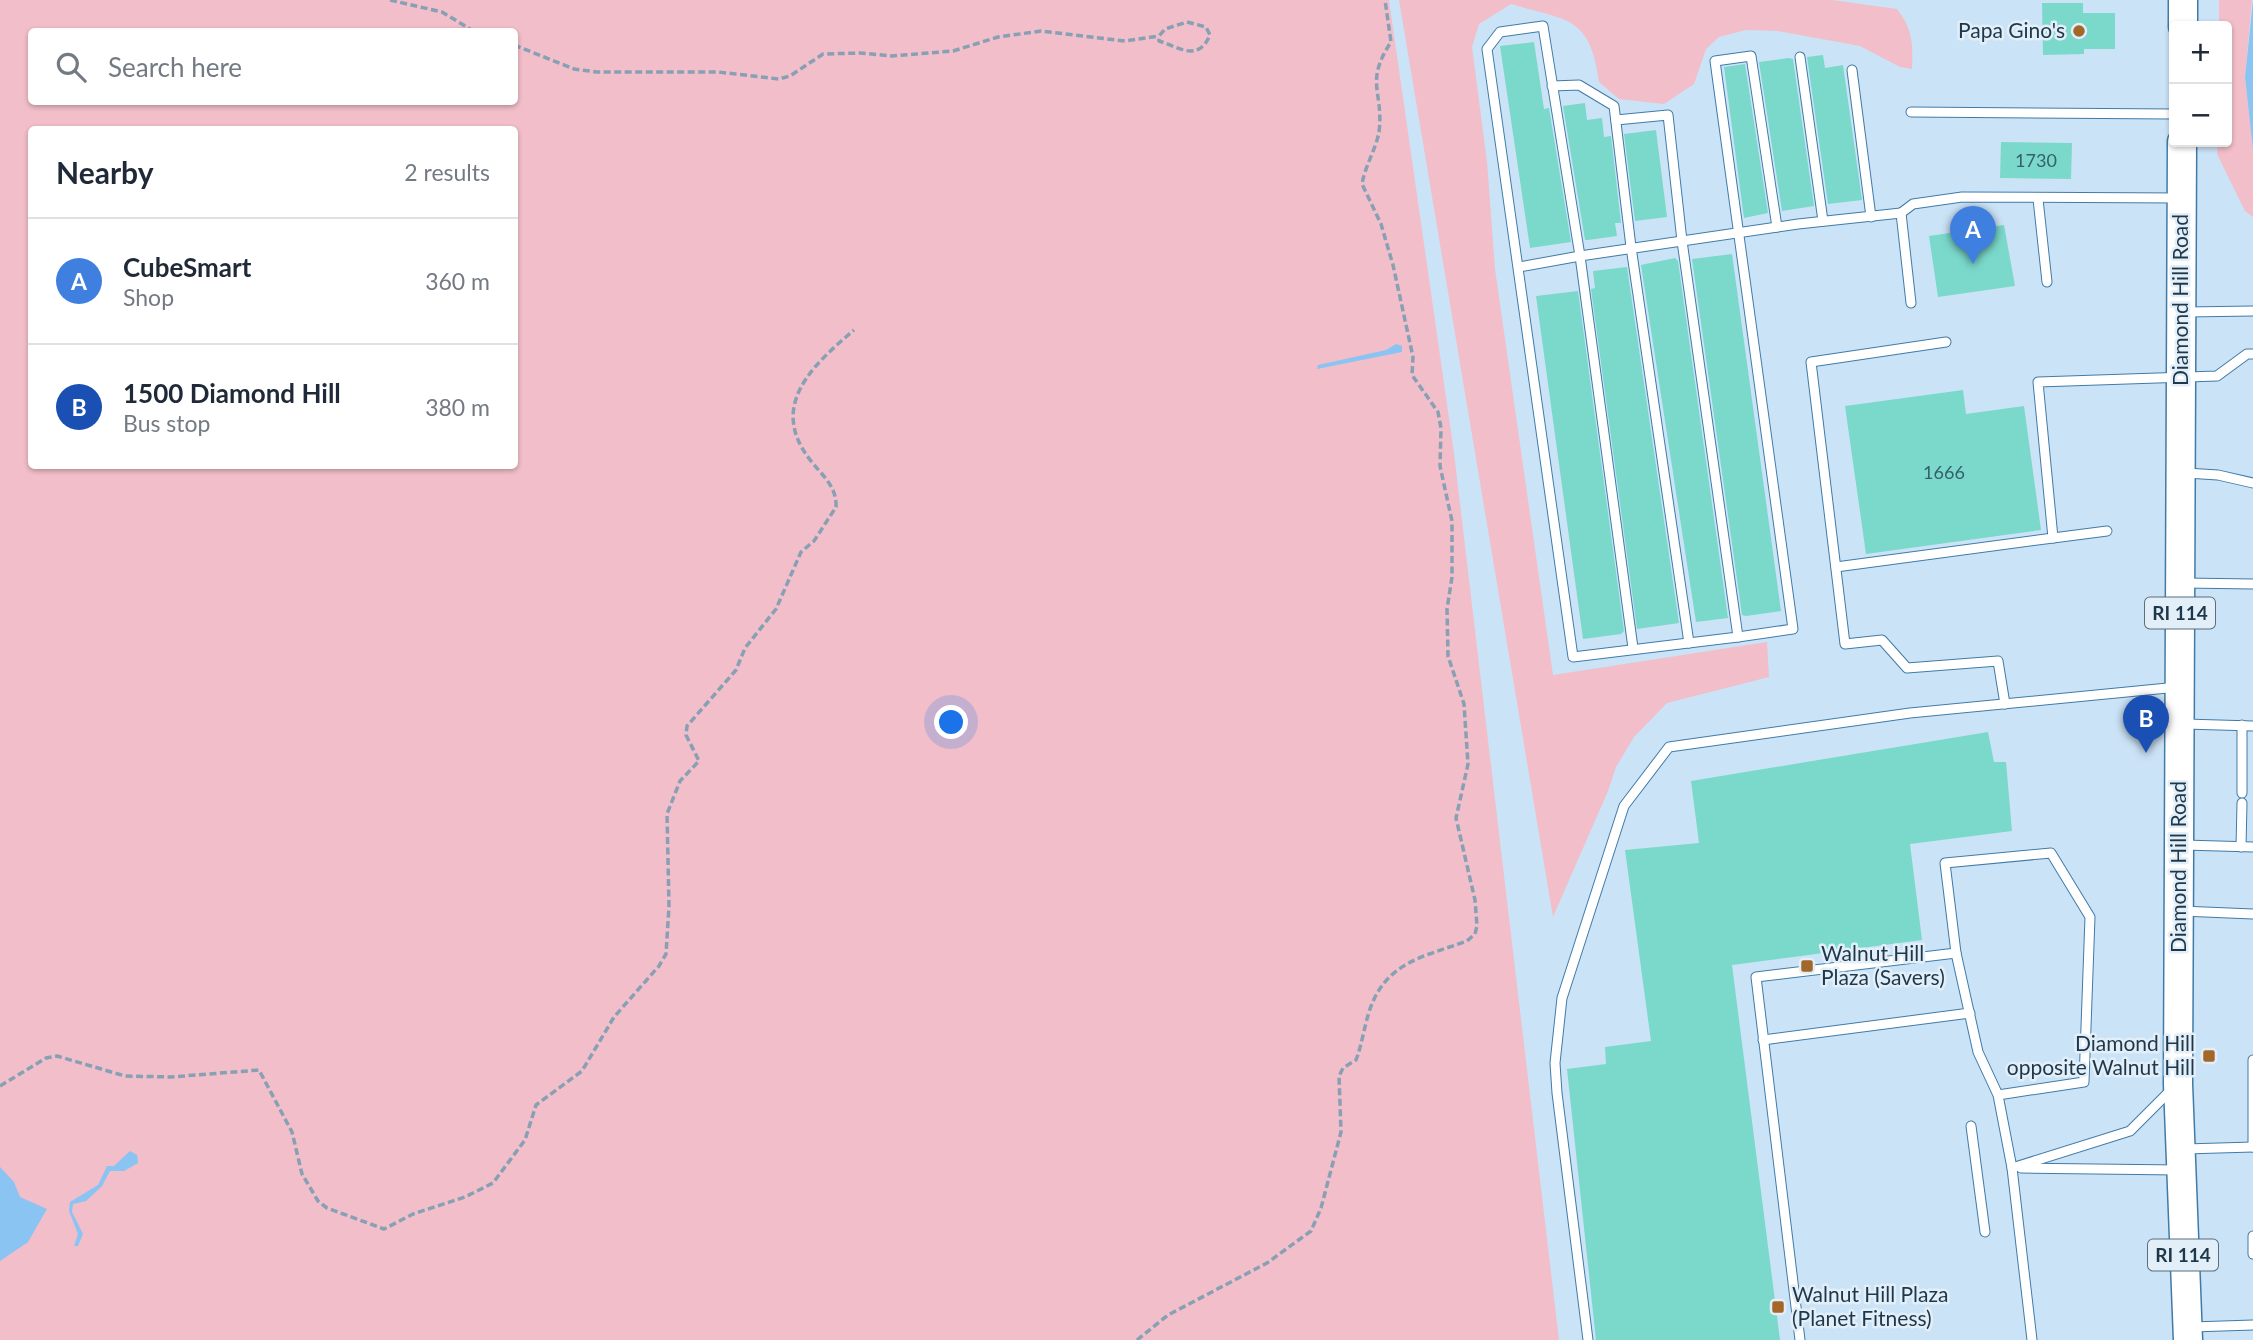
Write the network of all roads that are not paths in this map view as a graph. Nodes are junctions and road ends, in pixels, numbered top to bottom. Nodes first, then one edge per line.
1 (2183, 0) edge
2 (2183, 21) edge
3 (1800, 57) dead end
4 (1852, 69) dead end
5 (1552, 86) junction
6 (1911, 112) dead end
7 (2169, 114) edge
8 (1616, 120) junction
9 (2182, 147) edge
10 (2182, 198) junction
11 (2038, 199) junction
12 (1901, 213) junction
13 (1871, 216) junction
14 (1823, 221) junction
15 (1777, 227) junction
16 (1739, 235) junction
17 (1682, 241) junction
18 (1631, 247) junction
19 (1580, 256) junction
20 (1519, 267) junction
21 (2047, 282) dead end
22 (1911, 303) dead end
23 (2253, 311) edge
24 (2181, 312) junction
25 (1946, 342) dead end
26 (2253, 354) edge
27 (2181, 377) junction
28 (2180, 473) junction
29 (2253, 482) edge
30 (2107, 531) dead end
31 (2053, 538) junction
32 (1836, 567) junction
33 (2180, 582) junction
34 (2253, 584) edge
35 (1738, 637) junction
36 (1689, 643) junction
37 (1633, 648) junction
38 (2179, 687) junction
39 (2005, 704) junction
40 (2180, 724) junction
41 (2242, 725) junction
42 (2253, 726) edge
43 (2178, 845) junction
44 (2241, 847) junction
45 (2253, 847) edge
46 (2178, 911) junction
47 (2253, 915) edge
48 (1956, 954) junction
49 (1970, 1013) junction
50 (1763, 1040) junction
51 (2253, 1060) edge
52 (2253, 1079) edge
53 (2178, 1084) junction
54 (1998, 1095) junction
55 (2253, 1101) edge
56 (1971, 1126) dead end
57 (2253, 1147) edge
58 (2180, 1159) junction
59 (2012, 1168) junction
60 (1985, 1232) dead end
61 (2253, 1236) edge
62 (2253, 1254) edge
63 (2253, 1325) edge
64 (2187, 1334) edge
65 (1588, 1340) edge
66 (1800, 1340) edge
67 (2032, 1340) edge

1 - 2 main road
3 - 14 lane
4 - 13 lane
5 - 8 lane
5 - 19 lane
5 - 20 lane
6 - 7 lane
8 - 17 lane
8 - 18 lane
9 - 10 main road, Diamond Hill Road / RI 114
10 - 11 lane
10 - 24 main road, Diamond Hill Road / RI 114
11 - 12 lane
11 - 21 lane
12 - 13 lane
12 - 22 lane
13 - 14 lane
14 - 15 lane
15 - 16 lane
15 - 16 lane
16 - 17 lane
16 - 35 lane
17 - 18 lane
17 - 35 lane
18 - 19 lane
18 - 36 lane
19 - 20 lane
19 - 37 lane
20 - 37 lane
23 - 24 lane
24 - 27 main road, Diamond Hill Road / RI 114
25 - 32 lane
26 - 27 lane
27 - 28 main road, Diamond Hill Road / RI 114
27 - 31 lane
28 - 29 lane
28 - 33 main road, Diamond Hill Road / RI 114
30 - 31 lane
31 - 32 lane
32 - 39 lane
33 - 34 lane
33 - 38 main road, Diamond Hill Road / RI 114
35 - 36 lane
36 - 37 lane
38 - 39 lane
38 - 40 main road, Diamond Hill Road / RI 114
39 - 65 lane
40 - 41 lane
40 - 43 main road, Diamond Hill Road / RI 114
41 - 42 lane
41 - 44 lane
43 - 44 lane
43 - 46 main road, Diamond Hill Road / RI 114
44 - 45 lane
46 - 47 lane
46 - 53 main road, Diamond Hill Road / RI 114
48 - 49 lane
48 - 50 lane
48 - 54 lane
49 - 50 lane
49 - 54 lane
50 - 66 lane
51 - 52 lane
52 - 55 lane
53 - 58 main road, Diamond Hill Road / RI 114
53 - 59 lane
54 - 59 lane
55 - 57 lane
56 - 60 lane
57 - 58 lane
58 - 59 lane
58 - 64 main road, Diamond Hill Road / RI 114
59 - 67 lane
61 - 62 lane
63 - 64 lane

